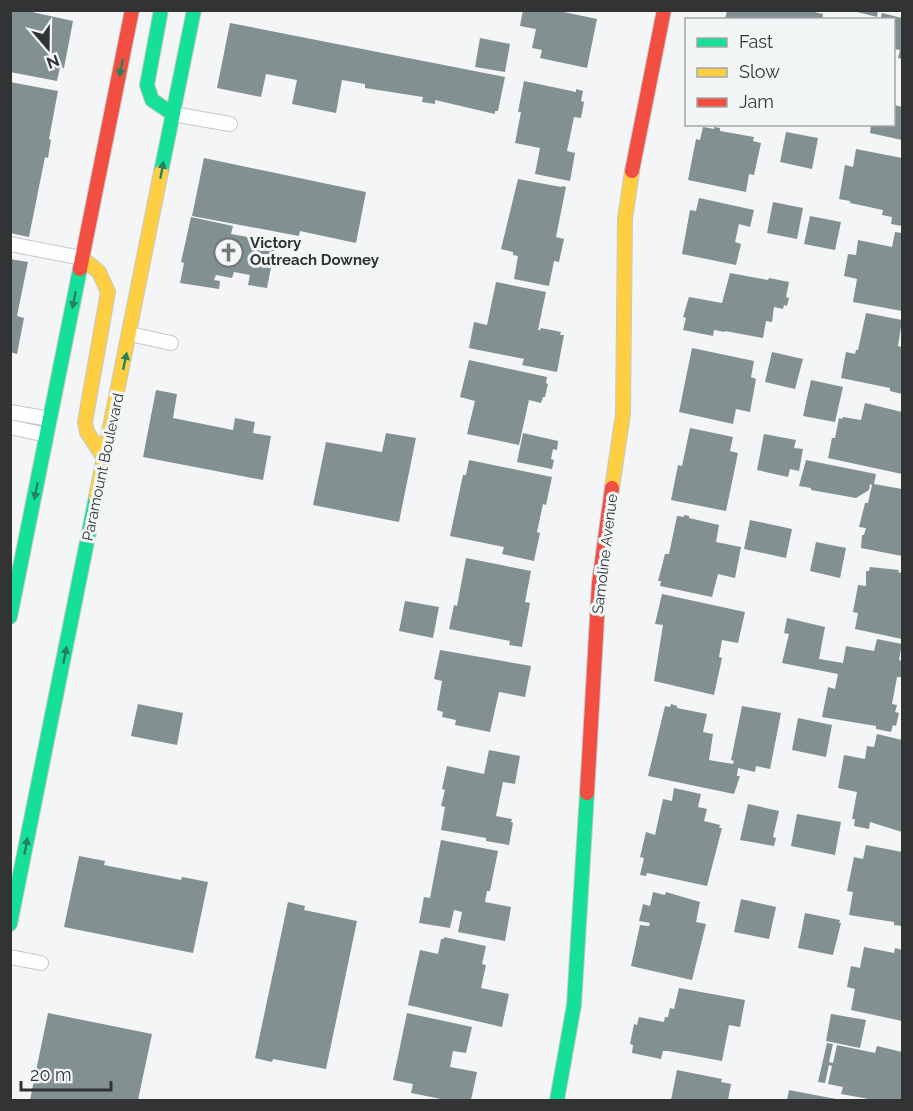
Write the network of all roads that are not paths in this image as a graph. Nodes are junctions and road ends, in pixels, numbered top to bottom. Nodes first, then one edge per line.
1 (161, 10) edge
2 (194, 10) edge
3 (664, 10) edge
4 (129, 11) edge
5 (172, 114) junction
6 (230, 124) dead end
7 (10, 244) edge
8 (82, 258) junction
9 (130, 334) junction
10 (171, 343) dead end
11 (11, 412) edge
12 (50, 420) junction
13 (10, 427) edge
14 (47, 435) junction
15 (104, 458) junction
16 (10, 617) edge
17 (10, 924) edge
18 (10, 957) edge
19 (41, 963) dead end
20 (557, 1101) edge

1 - 5 main road
2 - 5 main road, Paramount Boulevard
3 - 20 main road, Samoline Avenue
4 -> 8 main road
5 - 6 lane
9 -> 5 main road, Paramount Boulevard
7 - 8 lane
8 -> 12 main road
8 - 15 main road
9 - 10 lane
15 -> 9 main road, Paramount Boulevard
11 - 12 lane
12 - 14 main road
13 - 14 lane
14 -> 16 main road
17 -> 15 main road, Paramount Boulevard
18 - 19 lane

